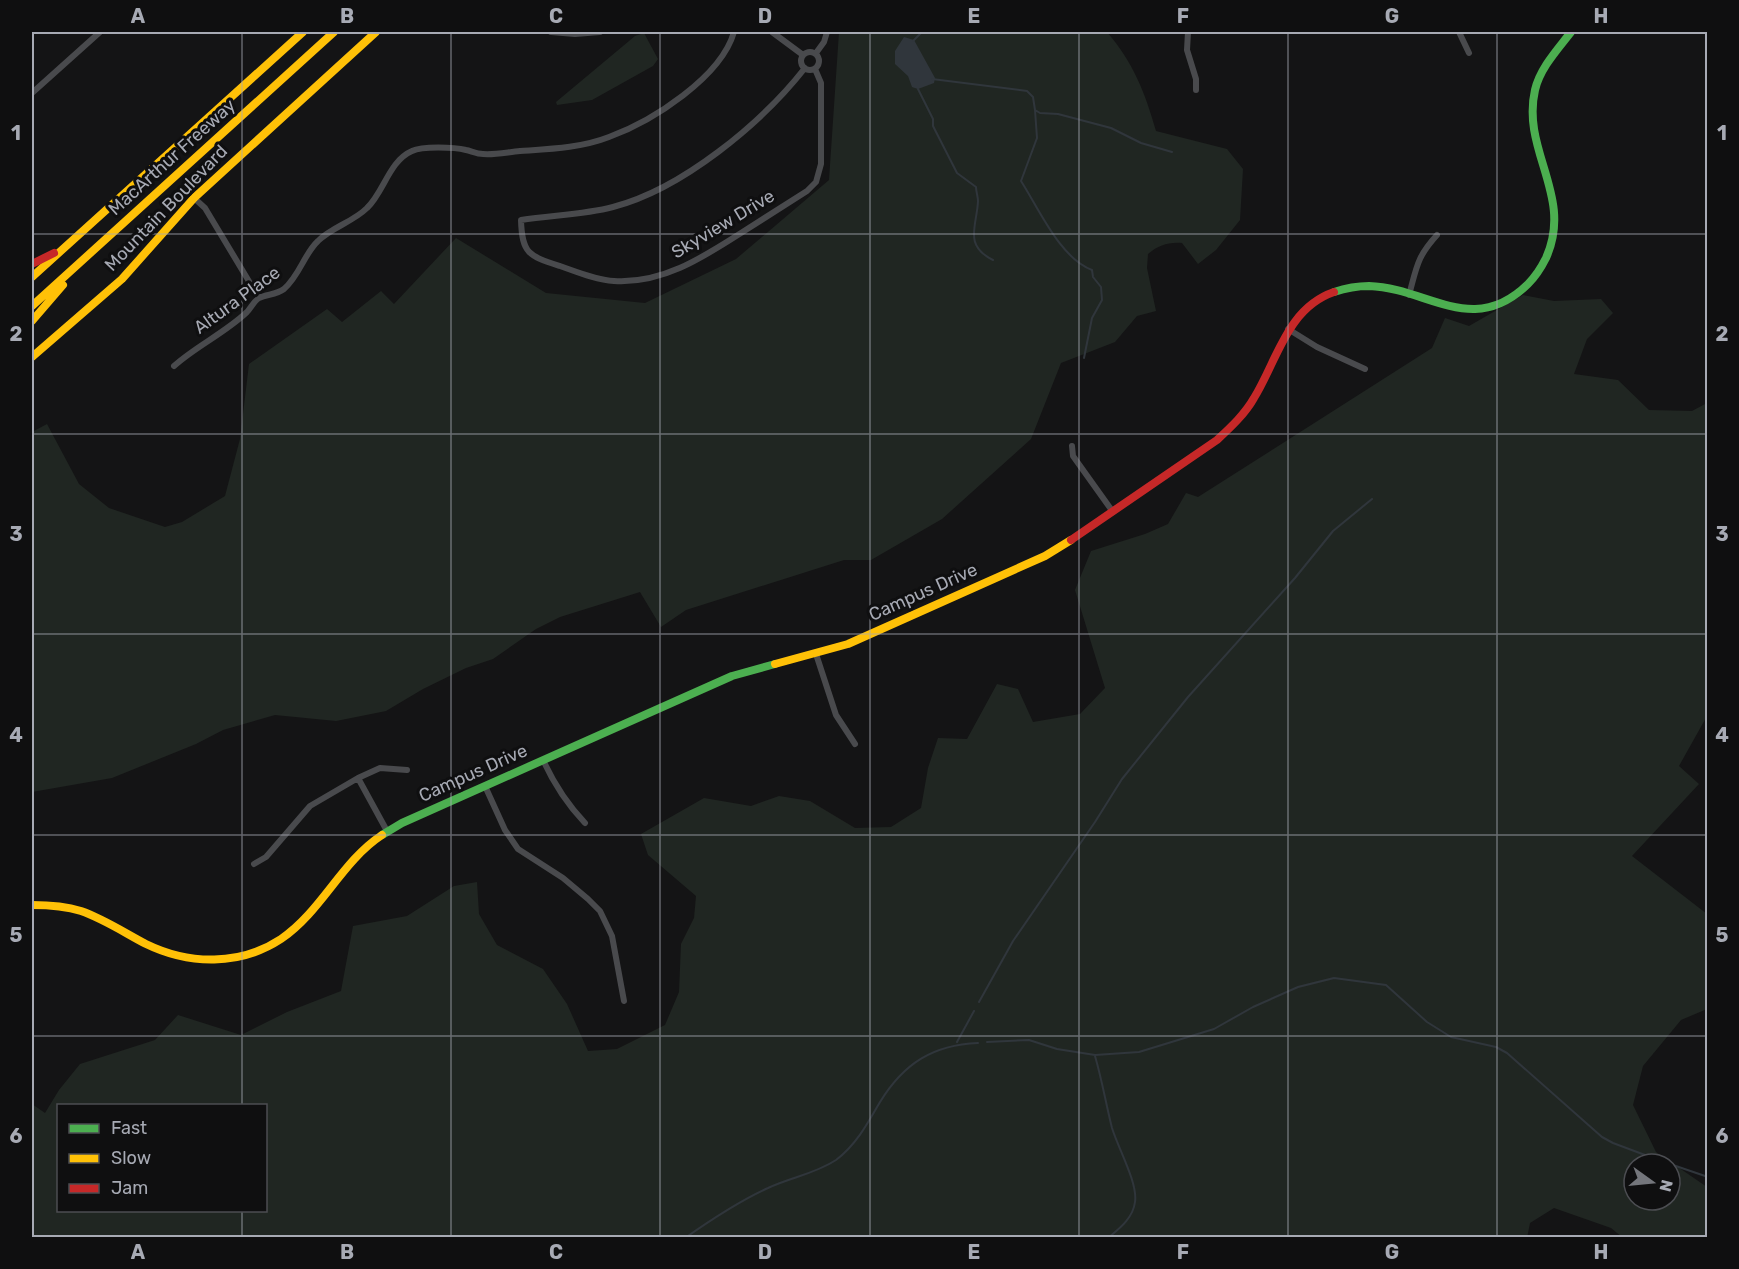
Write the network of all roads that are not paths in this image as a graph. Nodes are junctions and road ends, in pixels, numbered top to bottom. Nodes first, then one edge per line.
1 (100, 32) edge
2 (303, 32) edge
3 (334, 32) edge
4 (376, 32) edge
5 (551, 32) edge
6 (600, 32) edge
7 (734, 32) edge
8 (772, 32) edge
9 (827, 32) edge
10 (1188, 32) edge
11 (1459, 32) edge
12 (1571, 32) edge
13 (1469, 53) dead end
14 (816, 54) junction
15 (803, 55) junction
16 (805, 68) junction
17 (815, 69) junction
18 (1196, 90) dead end
19 (32, 93) edge
20 (194, 198) junction
21 (1437, 235) dead end
22 (65, 248) junction
23 (32, 264) edge
24 (79, 264) junction
25 (32, 277) edge
26 (1409, 294) junction
27 (259, 298) junction
28 (32, 306) edge
29 (32, 321) edge
30 (1288, 329) junction
31 (32, 357) edge
32 (174, 366) dead end
33 (1365, 369) dead end
34 (1072, 446) dead end
35 (1113, 512) junction
36 (816, 654) junction
37 (855, 744) dead end
38 (543, 760) junction
39 (407, 770) dead end
40 (358, 777) junction
41 (485, 786) junction
42 (585, 823) dead end
43 (387, 831) junction
44 (254, 864) dead end
45 (32, 905) edge
46 (624, 1001) dead end

1 - 19 street
2 - 22 main road, MacArthur Freeway
3 - 24 main road, MacArthur Freeway
4 - 20 main road, Mountain Boulevard
5 - 6 street
7 - 27 street, Altura Place
8 - 15 street
9 - 14 street
10 - 18 street
11 - 13 street
12 - 26 main road, Campus Drive
14 - 15 street
14 - 17 street
15 - 16 street
16 - 17 street
16 - 17 street, Skyview Drive
20 - 27 street
20 - 31 main road, Mountain Boulevard
21 - 26 street
22 - 23 main road
22 - 25 main road, MacArthur Freeway
24 - 28 main road, MacArthur Freeway
24 - 29 main road
26 - 30 main road, Campus Drive
27 - 32 street, Altura Place
30 - 33 street
30 - 35 main road, Campus Drive
34 - 35 street
35 - 36 main road, Campus Drive
36 - 37 street
36 - 38 main road, Campus Drive
38 - 41 main road, Campus Drive
38 - 42 street
39 - 40 street
40 - 43 street
40 - 44 street
41 - 43 main road, Campus Drive
41 - 46 street
43 - 45 main road, Campus Drive

